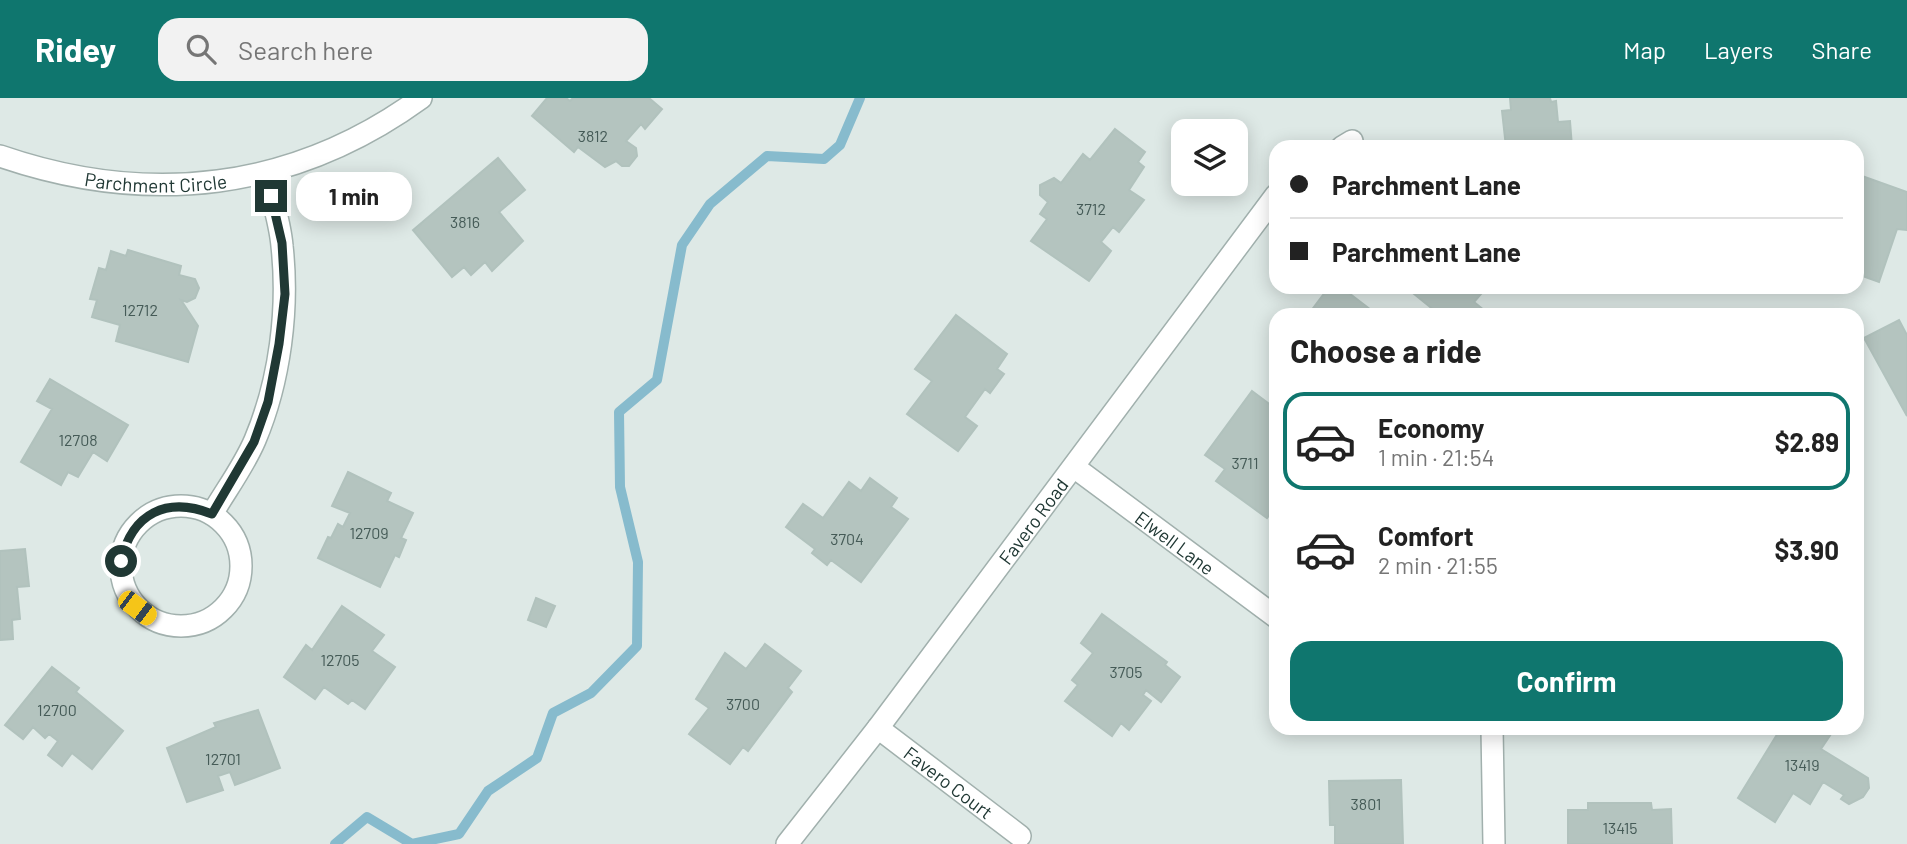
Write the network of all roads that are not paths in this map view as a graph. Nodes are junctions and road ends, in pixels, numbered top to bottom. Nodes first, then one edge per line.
1 (421, 98) edge
2 (0, 156) edge
3 (266, 173) junction
4 (1269, 204) edge
5 (1074, 467) junction
6 (212, 514) junction
7 (1269, 612) edge
8 (878, 728) junction
9 (1492, 735) edge
10 (1020, 836) dead end
11 (787, 844) edge
12 (1494, 844) edge

1 - 3 street, Parchment Circle
2 - 3 street, Parchment Circle
3 - 6 street
4 - 5 street, Favero Road
5 - 7 street, Elwell Lane
5 - 8 street, Favero Road
6 - 6 street
8 - 10 street, Favero Court
8 - 11 street, Favero Road
9 - 12 street

